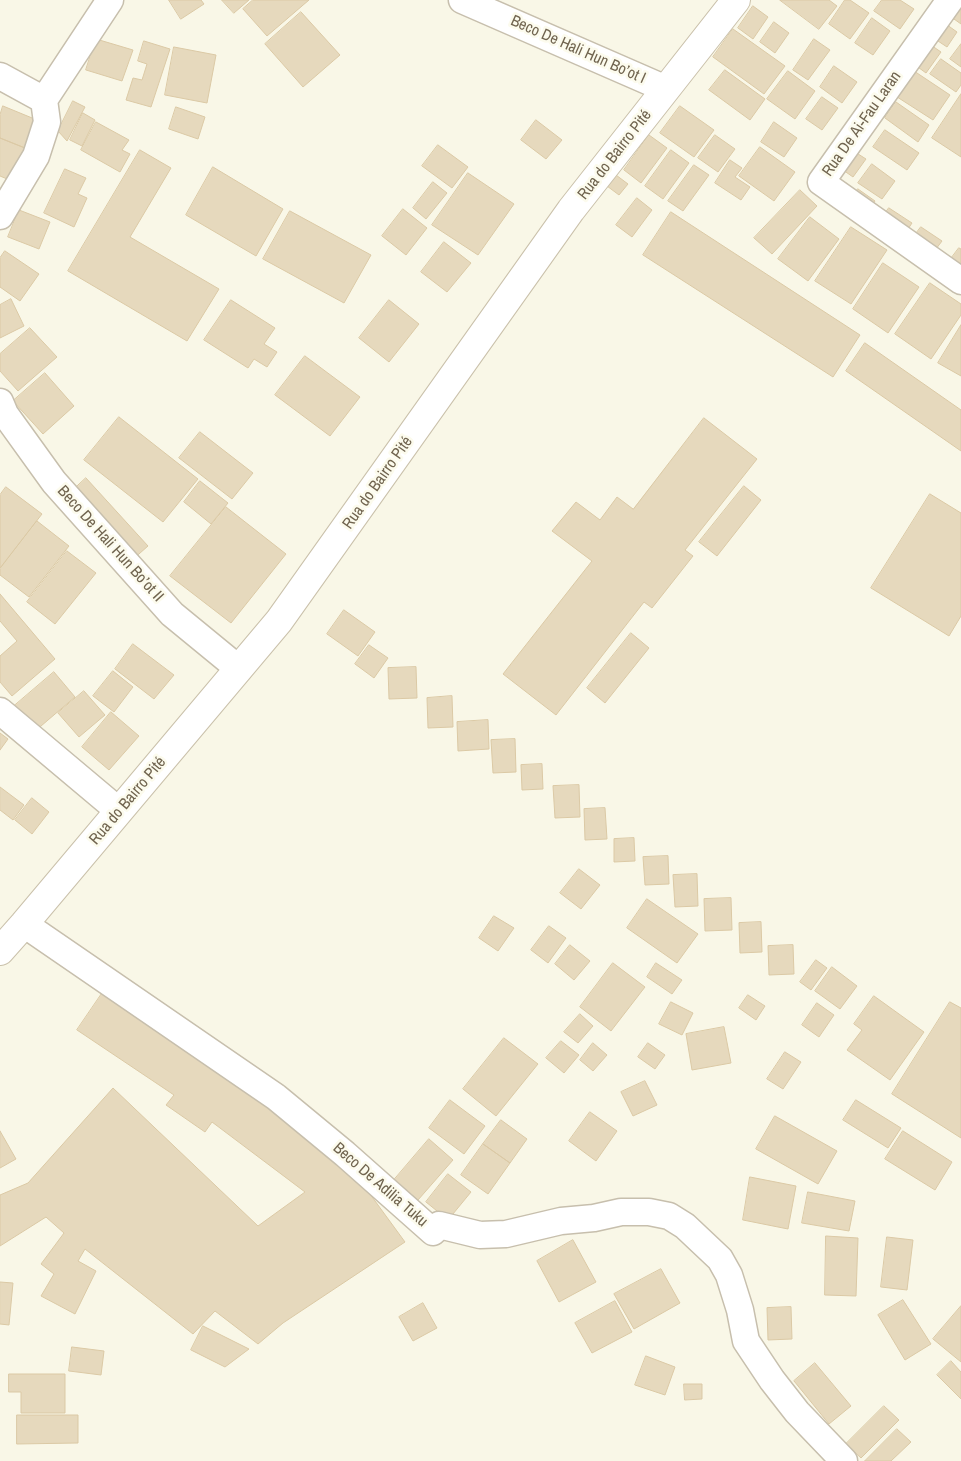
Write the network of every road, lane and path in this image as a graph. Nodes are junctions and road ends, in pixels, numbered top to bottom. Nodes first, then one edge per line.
1 (110, 0) edge
2 (462, 0) edge
3 (736, 0) edge
4 (950, 0) edge
5 (0, 76) edge
6 (666, 89) junction
7 (44, 100) junction
8 (0, 216) edge
9 (961, 281) edge
10 (0, 402) edge
11 (238, 670) junction
12 (0, 711) edge
13 (120, 811) junction
14 (24, 924) junction
15 (0, 951) edge
16 (844, 1461) edge

1 - 7 street
2 - 6 street, Beco De Hali Hun Bo’ot I
3 - 6 main road, Rua do Bairro Pité
4 - 9 street, Rua De Ai-Fau Laran
5 - 7 street
6 - 11 main road, Rua do Bairro Pité
7 - 8 street
10 - 11 street, Beco De Hali Hun Bo’ot II
11 - 13 main road, Rua do Bairro Pité
12 - 13 street
13 - 14 main road, Rua do Bairro Pité
14 - 15 main road, Rua do Bairro Pité
14 - 16 street, Beco De Adilia Tuku

